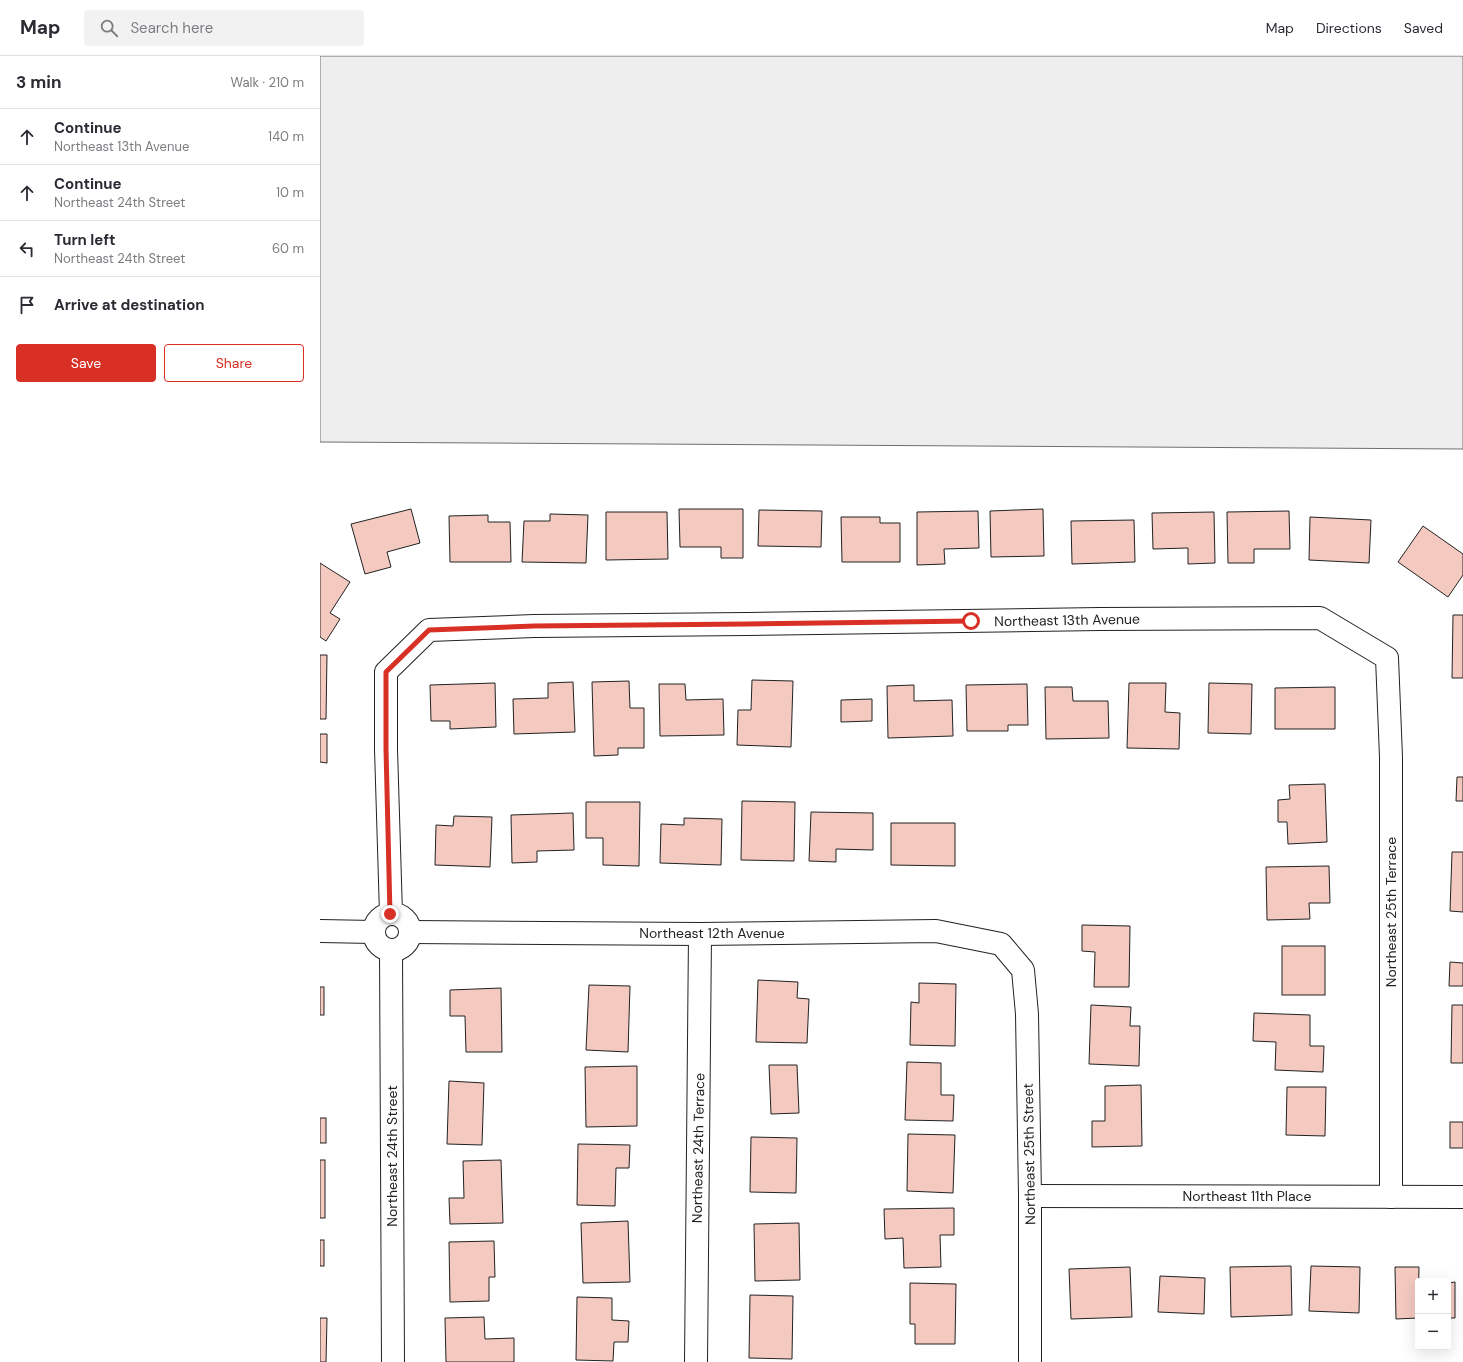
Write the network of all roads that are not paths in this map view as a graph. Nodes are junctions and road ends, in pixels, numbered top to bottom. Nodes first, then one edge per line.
1 (1362, 643) joint
2 (390, 914) junction
3 (320, 931) edge
4 (374, 932) junction
5 (410, 932) junction
6 (700, 934) junction
7 (391, 950) junction
8 (1009, 952) joint
9 (1030, 1196) junction
10 (1391, 1197) junction
11 (1463, 1197) edge
12 (392, 1362) edge
13 (696, 1362) edge
14 (1030, 1362) edge

1 - 2 street, Northeast 13th Avenue
1 - 10 street, Northeast 25th Terrace
2 - 4 street
2 - 5 street
3 - 4 street
4 - 7 street
5 - 6 street, Northeast 12th Avenue
5 - 7 street
6 - 8 street, Northeast 12th Avenue
6 - 13 street, Northeast 24th Terrace
7 - 12 street, Northeast 24th Street
8 - 9 street, Northeast 25th Street
9 - 10 street, Northeast 11th Place
9 - 14 street, Northeast 25th Street
10 - 11 street, Northeast 11th Place

